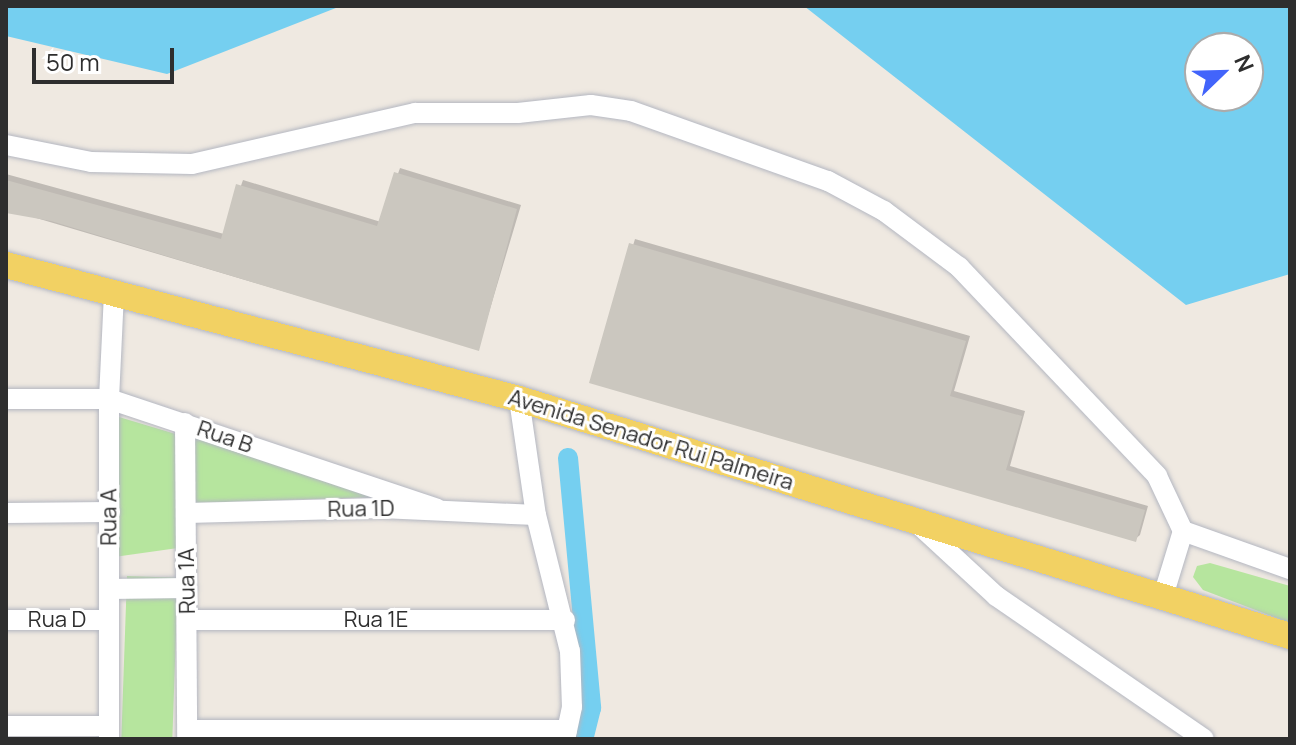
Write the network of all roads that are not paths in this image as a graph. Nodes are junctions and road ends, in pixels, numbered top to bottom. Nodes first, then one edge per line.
1 (6, 145) edge
2 (6, 265) edge
3 (114, 294) junction
4 (6, 399) edge
5 (109, 399) junction
6 (519, 399) junction
7 (185, 423) junction
8 (437, 509) junction
9 (110, 512) junction
10 (6, 513) edge
11 (187, 513) junction
12 (536, 515) junction
13 (915, 522) junction
14 (1183, 531) junction
15 (1290, 569) edge
16 (187, 588) junction
17 (109, 589) junction
18 (1164, 593) junction
19 (6, 620) edge
20 (108, 620) junction
21 (188, 620) junction
22 (565, 620) junction
23 (1290, 636) edge
24 (6, 726) edge
25 (109, 732) edge
26 (566, 734) edge
27 (188, 735) edge
28 (1204, 739) edge

1 - 14 street
2 - 3 main road, Avenida Senador Rui Palmeira
3 - 5 street, Rua A
3 - 6 main road, Avenida Senador Rui Palmeira
4 - 5 street, Rua B
5 - 7 street, Rua B
5 - 9 street, Rua A
6 - 12 street
6 - 13 main road, Avenida Senador Rui Palmeira
7 - 8 street, Rua B
7 - 11 street, Rua 1A
8 - 11 street, Rua 1D
8 - 12 street, Rua 1D
9 - 10 street
9 - 17 street, Rua A
11 - 16 street, Rua 1A
12 - 22 street
13 - 18 main road, Avenida Senador Rui Palmeira
13 - 28 street
14 - 15 street
14 - 18 street
16 - 17 street
16 - 21 street, Rua 1A
17 - 20 street, Rua A
18 - 23 main road, Avenida Senador Rui Palmeira
19 - 20 street, Rua D
20 - 25 street, Rua A
21 - 22 street, Rua 1E
21 - 27 street, Rua 1A
22 - 26 street
24 - 25 street
26 - 27 street

